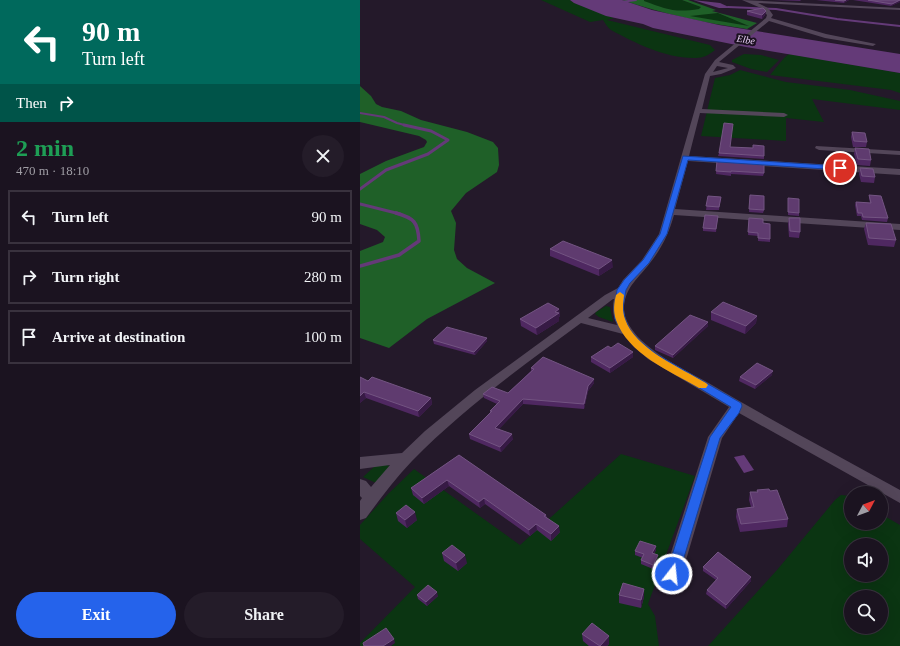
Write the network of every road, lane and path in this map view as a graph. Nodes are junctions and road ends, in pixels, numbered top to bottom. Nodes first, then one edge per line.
1 (746, 1) edge
2 (900, 9) edge
3 (768, 19) junction
4 (873, 44) dead end
5 (715, 64) junction
6 (708, 74) junction
7 (698, 111) junction
8 (784, 115) dead end
9 (819, 148) dead end
10 (900, 153) edge
11 (685, 158) junction
12 (883, 161) junction
13 (900, 172) edge
14 (671, 212) junction
15 (900, 228) edge
16 (622, 290) junction
17 (579, 319) junction
18 (626, 331) junction
19 (737, 406) junction
20 (406, 458) junction
21 (360, 463) edge
22 (360, 485) edge
23 (900, 497) edge
24 (372, 499) junction
25 (360, 513) edge
26 (669, 587) dead end

1 - 2 street
1 - 3 street
3 - 4 street
3 - 5 street
5 - 6 street
5 - 6 street
6 - 7 street
7 - 8 street
7 - 11 street
9 - 12 street
10 - 12 street
11 - 12 street
11 - 14 street
12 - 13 street
14 - 15 street
14 - 16 street
16 - 17 street
16 - 18 street
17 - 18 street
17 - 20 street
18 - 19 street
19 - 23 street
19 - 26 street
20 - 21 street
20 - 24 street
22 - 24 street
24 - 25 street

